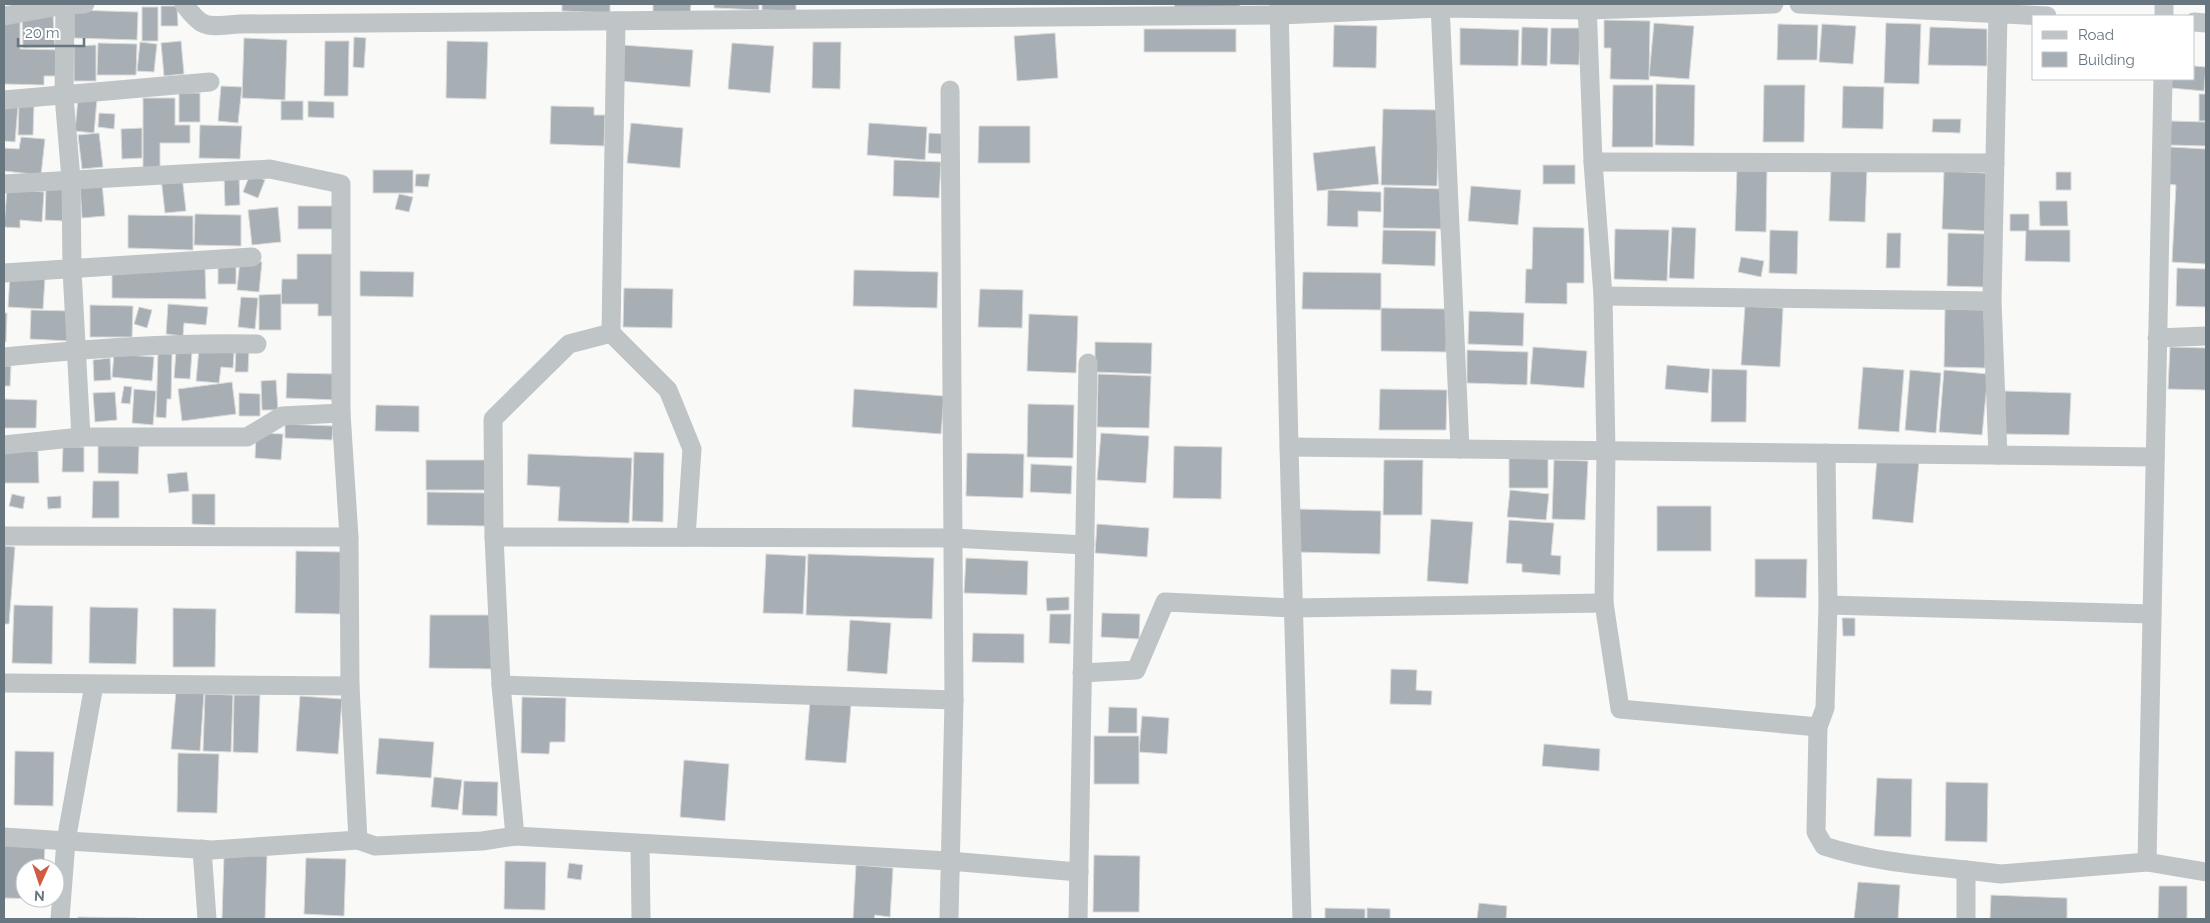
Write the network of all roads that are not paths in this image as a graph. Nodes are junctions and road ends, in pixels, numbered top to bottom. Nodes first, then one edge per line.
1 (65, 4) edge
2 (85, 4) edge
3 (184, 4) edge
4 (1774, 4) edge
5 (1800, 4) edge
6 (1440, 6) edge
7 (1588, 7) edge
8 (1100, 10) edge
9 (1280, 10) edge
10 (853, 11) edge
11 (555, 12) edge
12 (1998, 14) junction
13 (2032, 15) edge
14 (4, 16) edge
15 (616, 21) junction
16 (2163, 80) edge
17 (210, 82) dead end
18 (950, 90) dead end
19 (64, 96) junction
20 (4, 100) edge
21 (1593, 162) junction
22 (1995, 163) junction
23 (71, 179) junction
24 (4, 184) edge
25 (252, 257) dead end
26 (72, 270) junction
27 (4, 273) edge
28 (1603, 296) junction
29 (1992, 300) junction
30 (611, 333) junction
31 (2206, 336) edge
32 (2157, 338) junction
33 (257, 344) dead end
34 (76, 350) junction
35 (4, 357) edge
36 (1088, 363) dead end
37 (341, 413) junction
38 (81, 437) junction
39 (4, 445) edge
40 (1289, 447) junction
41 (1460, 449) junction
42 (1606, 451) junction
43 (1826, 453) junction
44 (1998, 455) junction
45 (2155, 457) junction
46 (4, 536) edge
47 (350, 537) junction
48 (494, 537) junction
49 (686, 538) junction
50 (953, 538) junction
51 (1085, 545) junction
52 (1604, 603) junction
53 (1828, 605) junction
54 (1293, 608) junction
55 (2152, 614) junction
56 (1082, 673) junction
57 (4, 683) edge
58 (94, 685) junction
59 (501, 685) junction
60 (350, 686) junction
61 (954, 700) junction
62 (1818, 727) junction
63 (515, 836) junction
64 (4, 837) edge
65 (358, 840) junction
66 (66, 841) junction
67 (640, 845) junction
68 (202, 849) junction
69 (949, 861) junction
70 (2147, 862) junction
71 (1966, 870) junction
72 (1079, 872) junction
73 (2206, 872) edge
74 (60, 919) edge
75 (207, 919) edge
76 (640, 919) edge
77 (949, 919) edge
78 (1078, 919) edge
79 (1302, 919) edge
80 (1966, 919) edge

1 - 2 street
1 - 14 street
1 - 19 street
3 - 11 street
4 - 7 street
5 - 12 street
6 - 7 street
6 - 9 street
6 - 41 street
7 - 21 street
8 - 9 street
8 - 10 street
9 - 40 street
10 - 15 street
11 - 15 street
12 - 13 street
12 - 22 street
15 - 30 street
16 - 32 street
17 - 19 street
18 - 50 street
19 - 20 street
19 - 23 street
21 - 22 street
21 - 28 street
22 - 29 street
23 - 24 street
23 - 26 street
23 - 37 street
25 - 26 street
26 - 27 street
26 - 34 street
28 - 29 street
28 - 42 street
29 - 44 street
30 - 48 street
30 - 49 street
31 - 32 street
32 - 45 street
33 - 34 street
34 - 35 street
34 - 38 street
36 - 51 street
37 - 38 street
37 - 47 street
38 - 39 street
40 - 41 street
40 - 54 street
41 - 42 street
42 - 43 street
42 - 52 street
43 - 44 street
43 - 53 street
44 - 45 street
45 - 55 street
46 - 47 street
47 - 60 street
48 - 49 street
48 - 59 street
49 - 50 street
50 - 51 street
50 - 61 street
51 - 56 street
52 - 54 street
52 - 62 street
53 - 55 street
53 - 62 street
54 - 56 street
54 - 79 street
55 - 70 street
56 - 72 street
57 - 58 street
58 - 60 street
58 - 66 street
59 - 61 street
59 - 63 street
60 - 65 street
61 - 69 street
62 - 71 street
63 - 65 street
63 - 67 street
64 - 66 street
65 - 68 street
66 - 68 street
66 - 74 street
67 - 69 street
67 - 76 street
68 - 75 street
69 - 72 street
69 - 77 street
70 - 71 street
70 - 73 street
71 - 80 street
72 - 78 street

